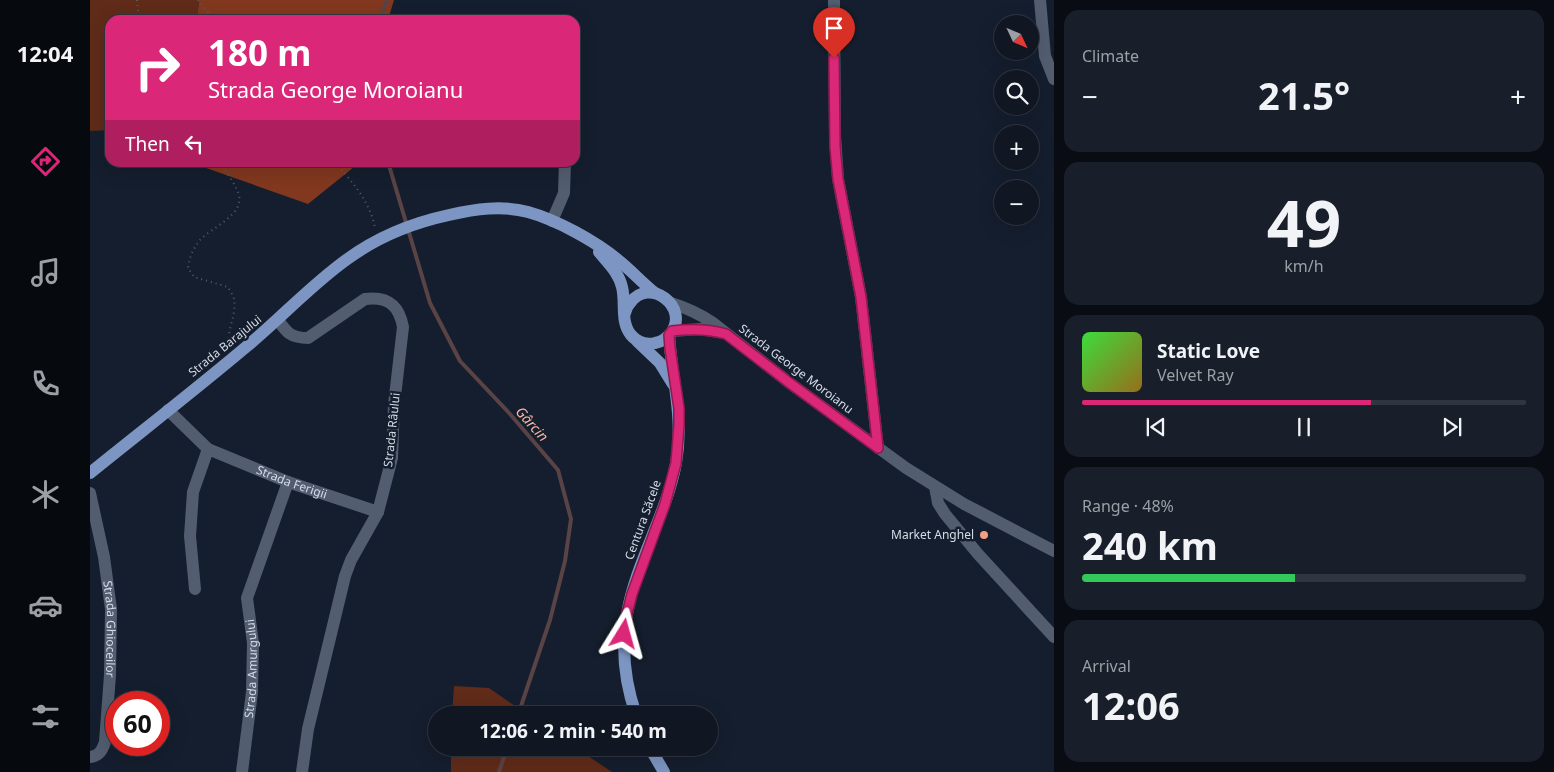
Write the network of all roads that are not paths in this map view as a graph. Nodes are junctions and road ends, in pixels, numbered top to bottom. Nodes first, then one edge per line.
1 (834, 0) edge
2 (1040, 0) edge
3 (1048, 26) edge
4 (1054, 79) edge
5 (565, 167) edge
6 (552, 221) junction
7 (590, 241) junction
8 (655, 293) junction
9 (671, 303) junction
10 (624, 313) junction
11 (278, 320) junction
12 (671, 333) junction
13 (726, 334) junction
14 (634, 339) junction
15 (677, 392) junction
16 (168, 410) junction
17 (878, 448) junction
18 (208, 449) junction
19 (90, 473) edge
20 (288, 482) junction
21 (935, 487) junction
22 (90, 492) edge
23 (378, 512) junction
24 (1054, 551) edge
25 (195, 590) dead end
26 (1054, 638) edge
27 (633, 706) edge
28 (655, 756) edge
29 (90, 757) edge
30 (242, 772) edge
31 (302, 772) edge
32 (664, 772) edge

1 - 17 street
2 - 3 street
3 - 4 street
5 - 6 street
6 - 7 main road
6 - 11 main road, Strada Barajului
7 - 8 main road
7 - 10 main road
8 - 9 main road
8 - 10 main road
9 - 12 main road
9 - 13 street, Strada George Moroianu
10 - 14 main road
11 - 16 main road, Strada Barajului
11 - 23 street, Strada Râului
12 - 13 street, Strada George Moroianu
12 - 14 main road
12 - 15 main road, Centura Săcele
13 - 17 street, Strada George Moroianu
14 - 15 main road, Centura Săcele
15 - 27 main road, Centura Săcele
16 - 18 street, Strada Ferigii
16 - 19 main road, Strada Barajului
17 - 21 street, Strada George Moroianu
18 - 20 street, Strada Ferigii
18 - 25 street
20 - 23 street, Strada Ferigii
20 - 30 street, Strada Amurgului
21 - 24 street, Strada George Moroianu
21 - 26 street
22 - 29 street, Strada Ghioceilor
23 - 31 street, Strada Râului
28 - 32 main road

